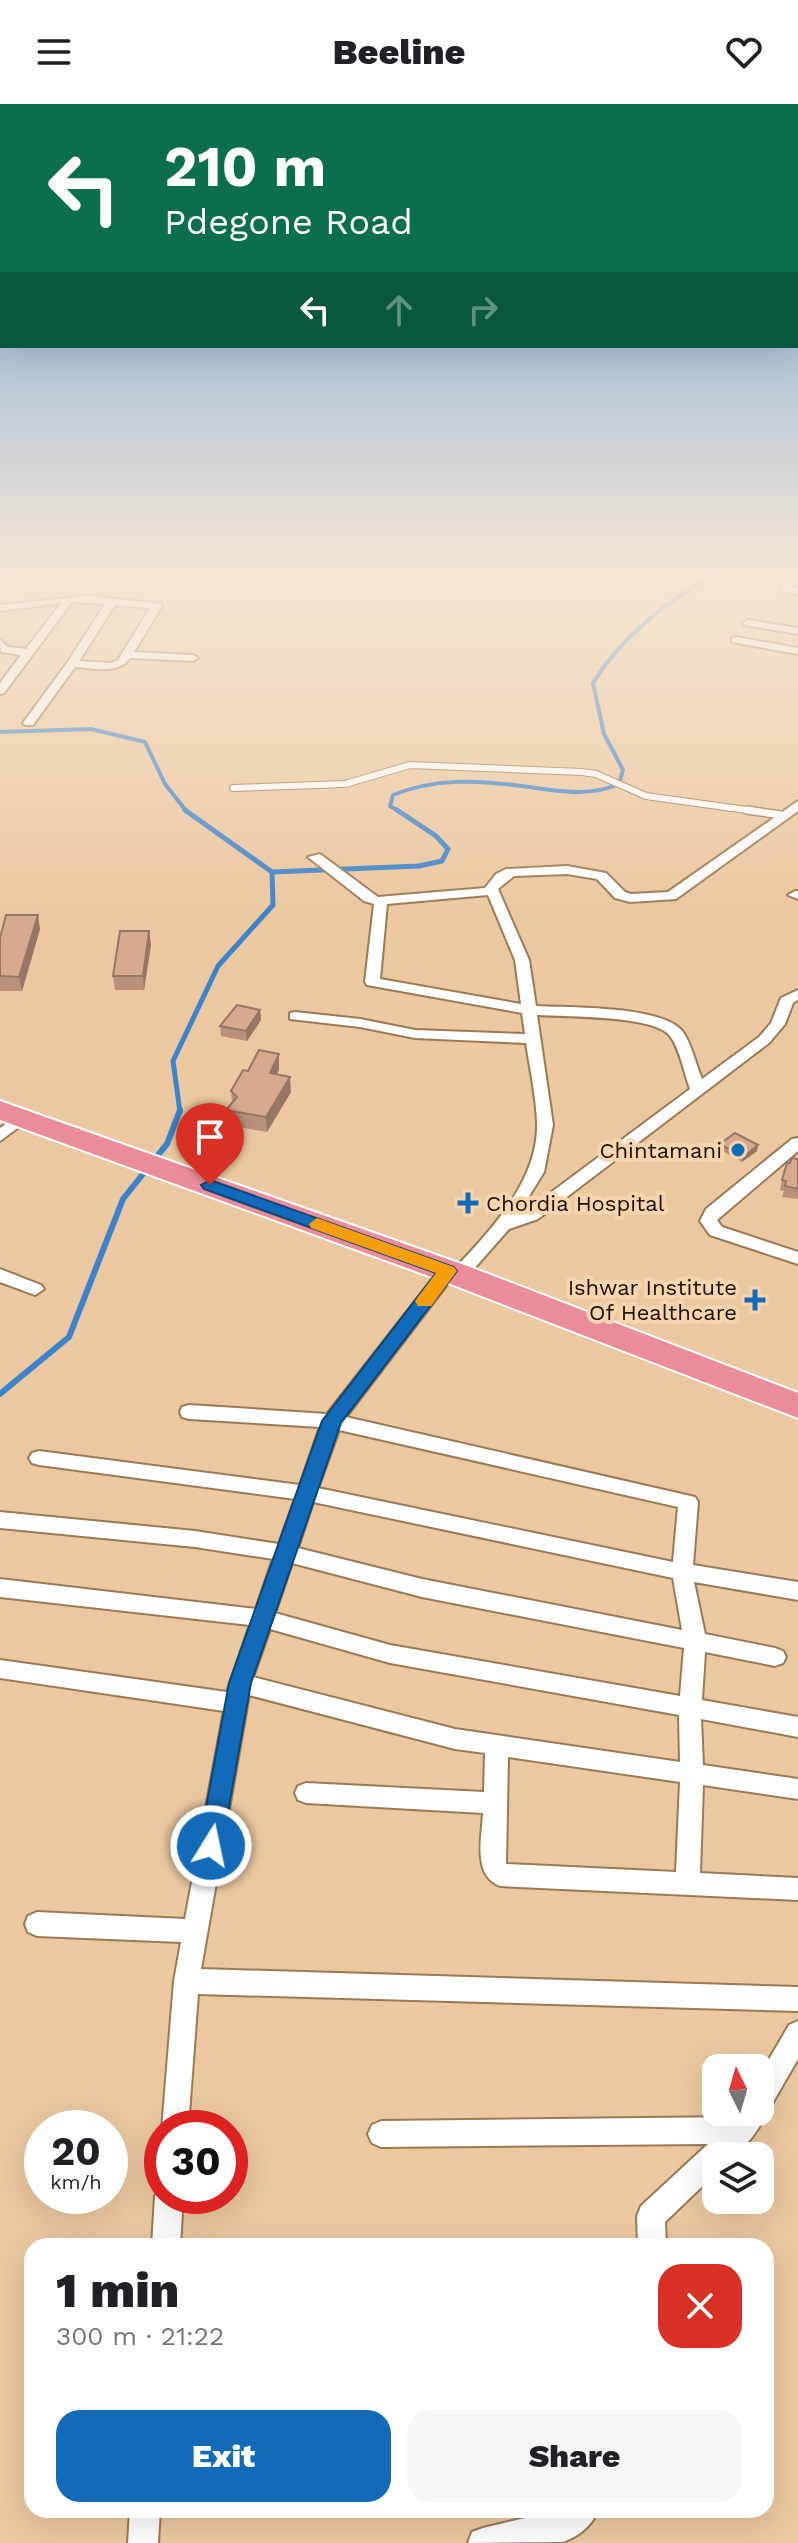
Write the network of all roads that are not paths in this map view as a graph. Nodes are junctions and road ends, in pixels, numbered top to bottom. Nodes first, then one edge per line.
1 (56, 686) edge
2 (29, 723) dead end
3 (233, 788) dead end
4 (798, 805) edge
5 (781, 815) junction
6 (320, 861) dead end
7 (490, 890) junction
8 (381, 901) junction
9 (798, 994) edge
10 (531, 1010) junction
11 (295, 1016) dead end
12 (532, 1039) junction
13 (698, 1090) junction
14 (7, 1121) edge
15 (798, 1143) edge
16 (502, 1225) junction
17 (798, 1258) edge
18 (453, 1273) junction
19 (0, 1275) edge
20 (35, 1289) dead end
21 (798, 1406) edge
22 (189, 1412) dead end
23 (332, 1421) junction
24 (39, 1458) dead end
25 (306, 1493) junction
26 (0, 1520) edge
27 (286, 1553) junction
28 (682, 1572) junction
29 (0, 1588) edge
30 (798, 1591) edge
31 (262, 1618) junction
32 (693, 1641) junction
33 (775, 1657) dead end
34 (0, 1669) edge
35 (238, 1693) junction
36 (690, 1708) junction
37 (798, 1727) edge
38 (497, 1745) junction
39 (690, 1773) junction
40 (798, 1789) edge
41 (306, 1793) dead end
42 (496, 1803) junction
43 (688, 1883) junction
44 (798, 1889) edge
45 (37, 1924) dead end
46 (195, 1931) junction
47 (186, 1981) junction
48 (798, 1999) edge
49 (798, 2034) edge
50 (774, 2076) edge
51 (176, 2110) edge
52 (702, 2123) edge
53 (743, 2126) edge
54 (381, 2134) dead end
55 (168, 2214) edge
56 (166, 2238) edge
57 (652, 2238) edge
58 (145, 2518) edge
59 (574, 2518) edge
60 (143, 2543) edge
61 (483, 2543) edge

1 - 2 street
3 - 5 lane
4 - 5 street
5 - 7 street
6 - 8 street
7 - 8 street
7 - 10 street
8 - 10 street
9 - 13 street
10 - 12 street
10 - 13 street
11 - 12 street
12 - 16 street
13 - 16 street
14 - 18 highway
15 - 17 street
16 - 18 street
18 - 21 highway
18 - 23 street
19 - 20 street
22 - 23 street
23 - 25 street
23 - 28 street
24 - 25 street
25 - 27 street
25 - 28 street
26 - 27 street
27 - 31 street
27 - 32 street
28 - 30 street
28 - 32 street
29 - 31 street
31 - 35 street
31 - 36 street
32 - 33 street
32 - 36 street
34 - 35 street
35 - 38 street
35 - 46 street
36 - 37 street
36 - 39 street
38 - 39 street
38 - 42 street
39 - 40 street
39 - 43 street
41 - 42 street
42 - 43 street
43 - 44 street
45 - 46 street
46 - 47 street
47 - 48 street
47 - 51 street
49 - 50 street
52 - 54 street
53 - 57 street
55 - 56 street
58 - 60 street
59 - 61 street

